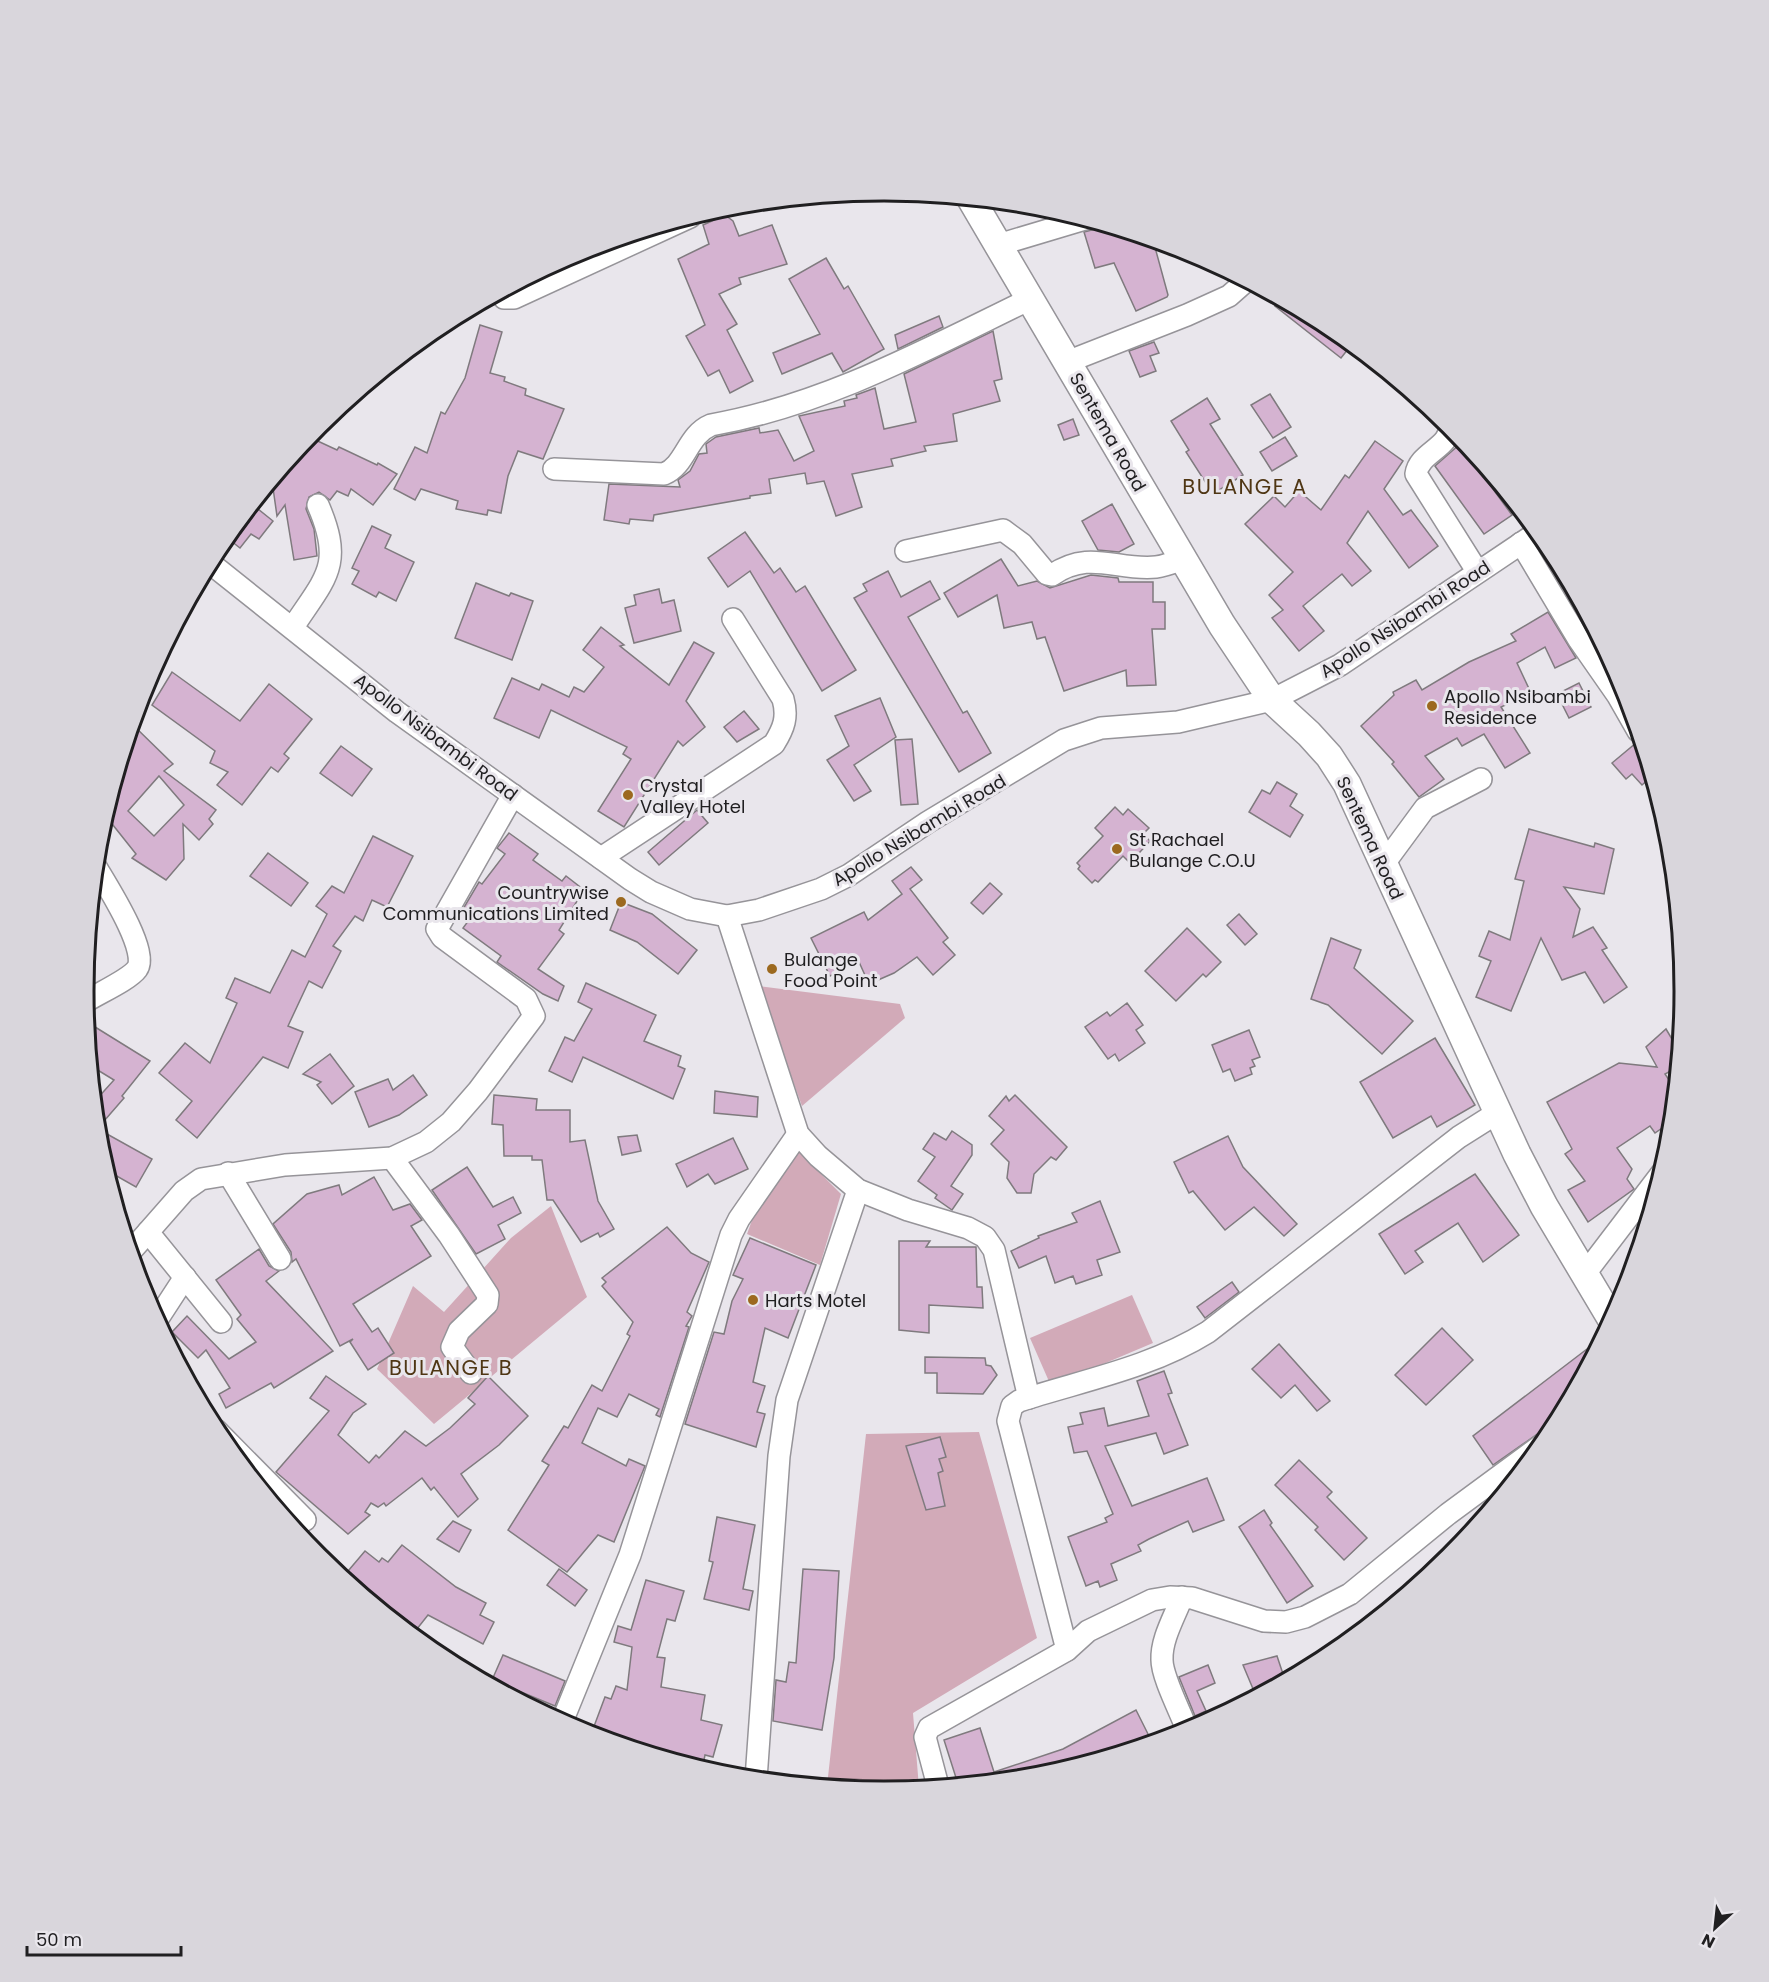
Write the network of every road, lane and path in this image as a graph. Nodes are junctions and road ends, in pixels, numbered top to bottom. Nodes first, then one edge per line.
1 (975, 207) edge
2 (1070, 223) edge
3 (638, 241) edge
4 (998, 245) junction
5 (1241, 286) edge
6 (506, 298) edge
7 (1030, 299) junction
8 (1067, 362) junction
9 (1447, 436) edge
10 (554, 469) dead end
11 (318, 505) dead end
12 (1530, 537) edge
13 (906, 551) dead end
14 (1183, 560) junction
15 (217, 569) edge
16 (1477, 571) junction
17 (733, 619) dead end
18 (293, 627) junction
19 (1615, 692) edge
20 (1272, 700) junction
21 (1481, 779) dead end
22 (513, 795) junction
23 (601, 858) junction
24 (1383, 865) junction
25 (103, 879) edge
26 (727, 916) junction
27 (94, 996) edge
28 (1497, 1113) junction
29 (798, 1134) junction
30 (392, 1158) junction
31 (228, 1173) junction
32 (1649, 1189) edge
33 (858, 1190) junction
34 (148, 1232) junction
35 (136, 1245) edge
36 (280, 1259) dead end
37 (1584, 1275) junction
38 (184, 1277) junction
39 (163, 1311) edge
40 (1606, 1311) edge
41 (221, 1322) dead end
42 (471, 1373) dead end
43 (1029, 1398) junction
44 (1518, 1463) edge
45 (260, 1475) edge
46 (305, 1520) dead end
47 (1182, 1597) junction
48 (1067, 1650) junction
49 (565, 1714) edge
50 (1184, 1722) edge
51 (757, 1770) edge
52 (936, 1779) edge

1 - 4 main road, Sentema Road
2 - 4 street
3 - 6 street
4 - 7 main road, Sentema Road
5 - 8 street
7 - 8 main road, Sentema Road
7 - 10 street
8 - 14 main road, Sentema Road
9 - 16 street
11 - 18 street
12 - 16 street, Apollo Nsibambi Road
12 - 19 street
13 - 14 street
14 - 20 main road, Sentema Road
15 - 18 street, Apollo Nsibambi Road
16 - 20 street, Apollo Nsibambi Road
17 - 23 street
18 - 22 street, Apollo Nsibambi Road
20 - 24 main road, Sentema Road
20 - 26 street, Apollo Nsibambi Road
21 - 24 street
22 - 23 street, Apollo Nsibambi Road
22 - 30 street
23 - 26 street, Apollo Nsibambi Road
24 - 28 main road, Sentema Road
25 - 27 street
26 - 29 street
28 - 37 main road, Sentema Road
28 - 43 street
29 - 33 street
29 - 49 street
30 - 31 street
30 - 42 street
31 - 34 street
31 - 36 street
32 - 37 street
33 - 43 street
33 - 51 street
34 - 35 street
34 - 38 street
37 - 40 main road, Sentema Road
38 - 39 street
38 - 41 street
43 - 48 street
44 - 47 street
45 - 46 street
47 - 48 street
47 - 50 street
48 - 52 street

